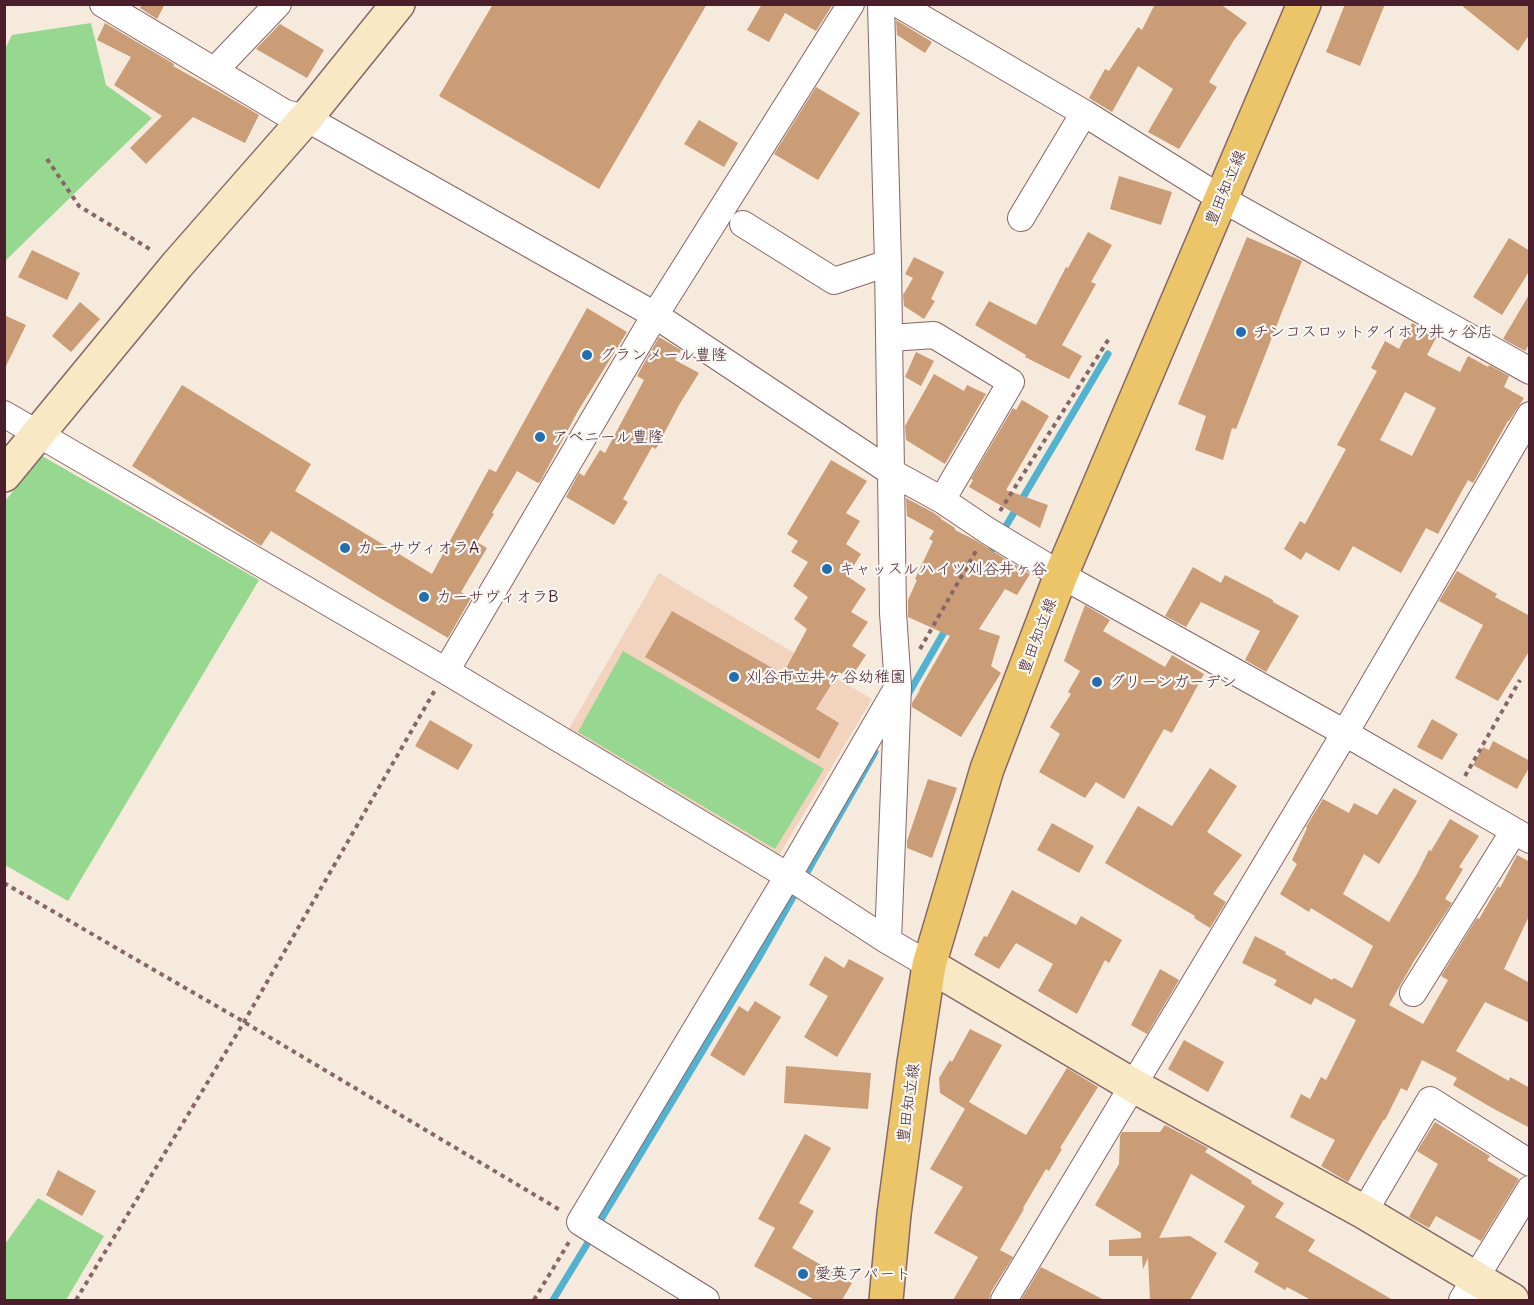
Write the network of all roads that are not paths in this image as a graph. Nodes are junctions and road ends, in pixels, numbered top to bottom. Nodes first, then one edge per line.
1 (103, 4) edge
2 (278, 4) edge
3 (398, 4) edge
4 (851, 4) edge
5 (881, 4) edge
6 (898, 4) edge
7 (1303, 5) edge
8 (215, 70) junction
9 (1084, 113) junction
10 (306, 118) junction
11 (1222, 199) junction
12 (1021, 218) dead end
13 (743, 224) dead end
14 (888, 263) junction
15 (655, 315) junction
16 (890, 338) junction
17 (1530, 371) edge
18 (4, 414) edge
19 (1530, 415) edge
20 (38, 435) junction
21 (891, 472) junction
22 (4, 475) edge
23 (942, 500) junction
24 (1061, 575) junction
25 (446, 671) junction
26 (898, 687) junction
27 (1345, 733) junction
28 (1522, 835) edge
29 (788, 876) junction
30 (888, 941) junction
31 (929, 965) junction
32 (1413, 993) dead end
33 (1134, 1086) junction
34 (1530, 1163) edge
35 (1530, 1189) edge
36 (1364, 1212) junction
37 (1469, 1290) edge
38 (706, 1300) edge
39 (886, 1300) edge
40 (1004, 1300) edge
41 (1512, 1300) edge

1 - 8 street
2 - 8 street
3 - 10 street
4 - 15 street
5 - 14 street
6 - 9 street
7 - 11 main road, 豊田知立線
8 - 10 street
9 - 11 street
9 - 12 street
10 - 15 street
10 - 20 street
11 - 17 street
11 - 24 main road, 豊田知立線
13 - 14 street
14 - 16 street
15 - 21 street
15 - 25 street
16 - 21 street
16 - 23 street
18 - 20 street
19 - 27 street
20 - 22 street
20 - 25 street
21 - 23 street
21 - 26 street
23 - 24 street
24 - 27 street
24 - 31 main road, 豊田知立線
25 - 29 street
26 - 29 street
26 - 30 street
27 - 28 street
27 - 33 street
28 - 32 street
29 - 30 street
29 - 38 street
30 - 31 street
31 - 33 street
31 - 39 main road, 豊田知立線
33 - 36 street
33 - 40 street
34 - 36 street
35 - 37 street
36 - 37 street
37 - 41 street

